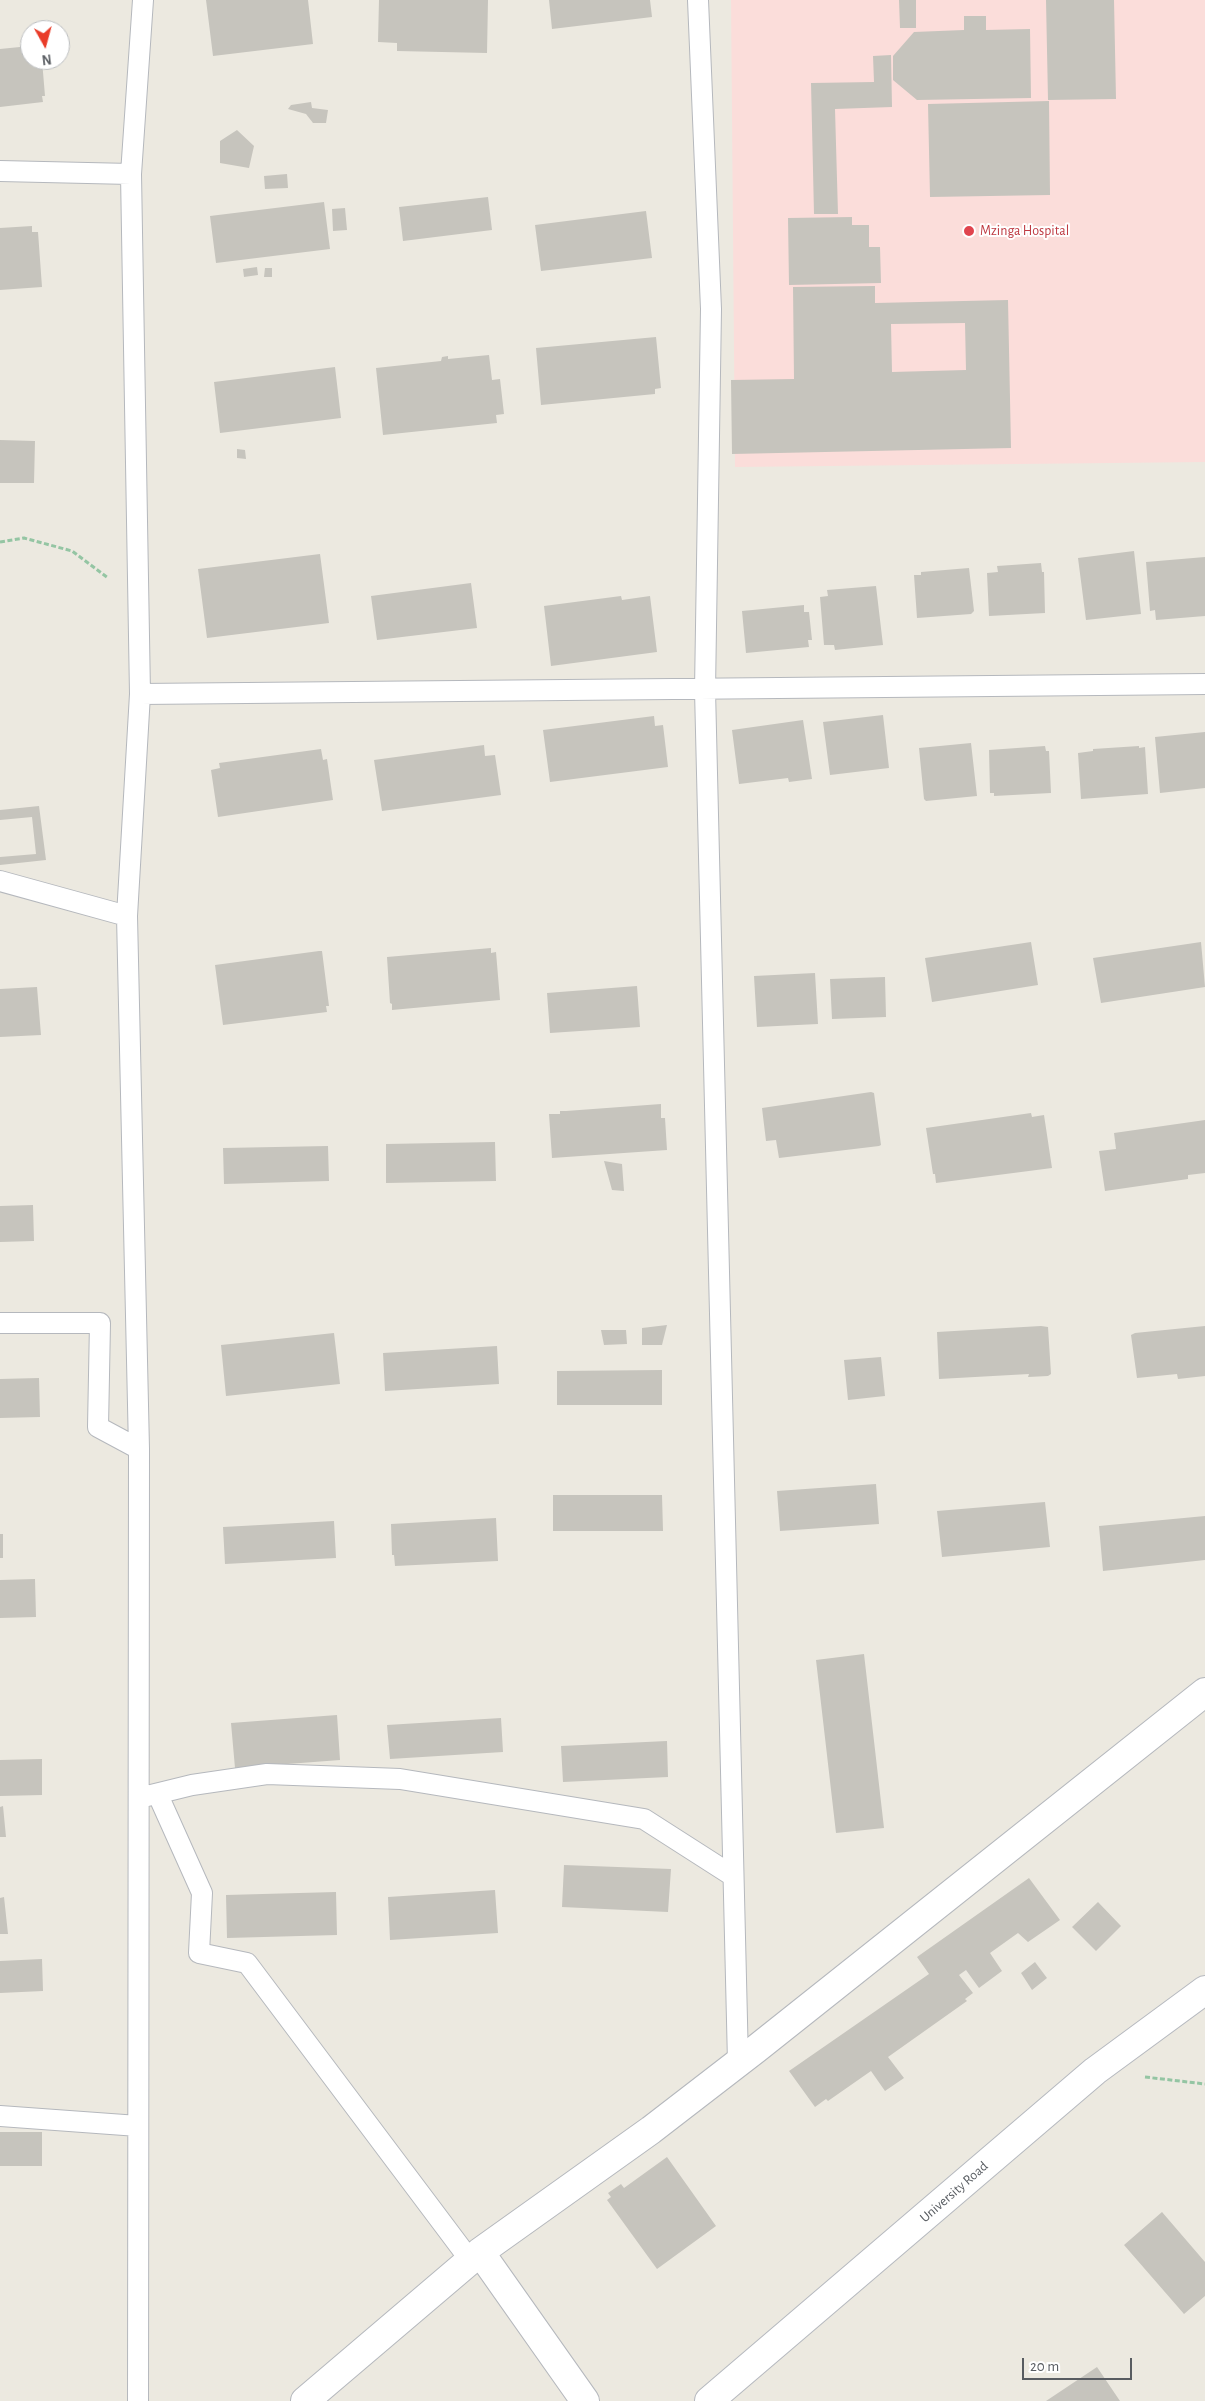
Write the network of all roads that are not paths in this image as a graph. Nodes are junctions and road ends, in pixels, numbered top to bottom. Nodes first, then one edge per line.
1 (142, 0) edge
2 (698, 0) edge
3 (0, 171) edge
4 (132, 174) junction
5 (1205, 684) edge
6 (705, 690) junction
7 (140, 694) junction
8 (0, 881) edge
9 (127, 916) junction
10 (0, 1323) edge
11 (138, 1449) junction
12 (1205, 1692) edge
13 (158, 1795) junction
14 (139, 1798) junction
15 (733, 1876) junction
16 (1205, 1990) edge
17 (738, 2062) junction
18 (0, 2116) edge
19 (138, 2126) junction
20 (475, 2256) junction
21 (138, 2401) edge
22 (305, 2401) edge
23 (585, 2401) edge
24 (709, 2401) edge

1 - 4 lane
2 - 6 lane
3 - 4 lane
4 - 7 lane
5 - 6 lane
6 - 7 lane
6 - 15 lane
7 - 9 lane
8 - 9 lane
9 - 11 lane
10 - 11 lane
11 - 14 lane
12 - 17 street
13 - 14 lane
13 - 15 lane
13 - 20 lane
14 - 19 lane
15 - 17 lane
16 - 24 street, University Road
17 - 20 street
18 - 19 lane
19 - 21 lane
20 - 22 street
20 - 23 street

